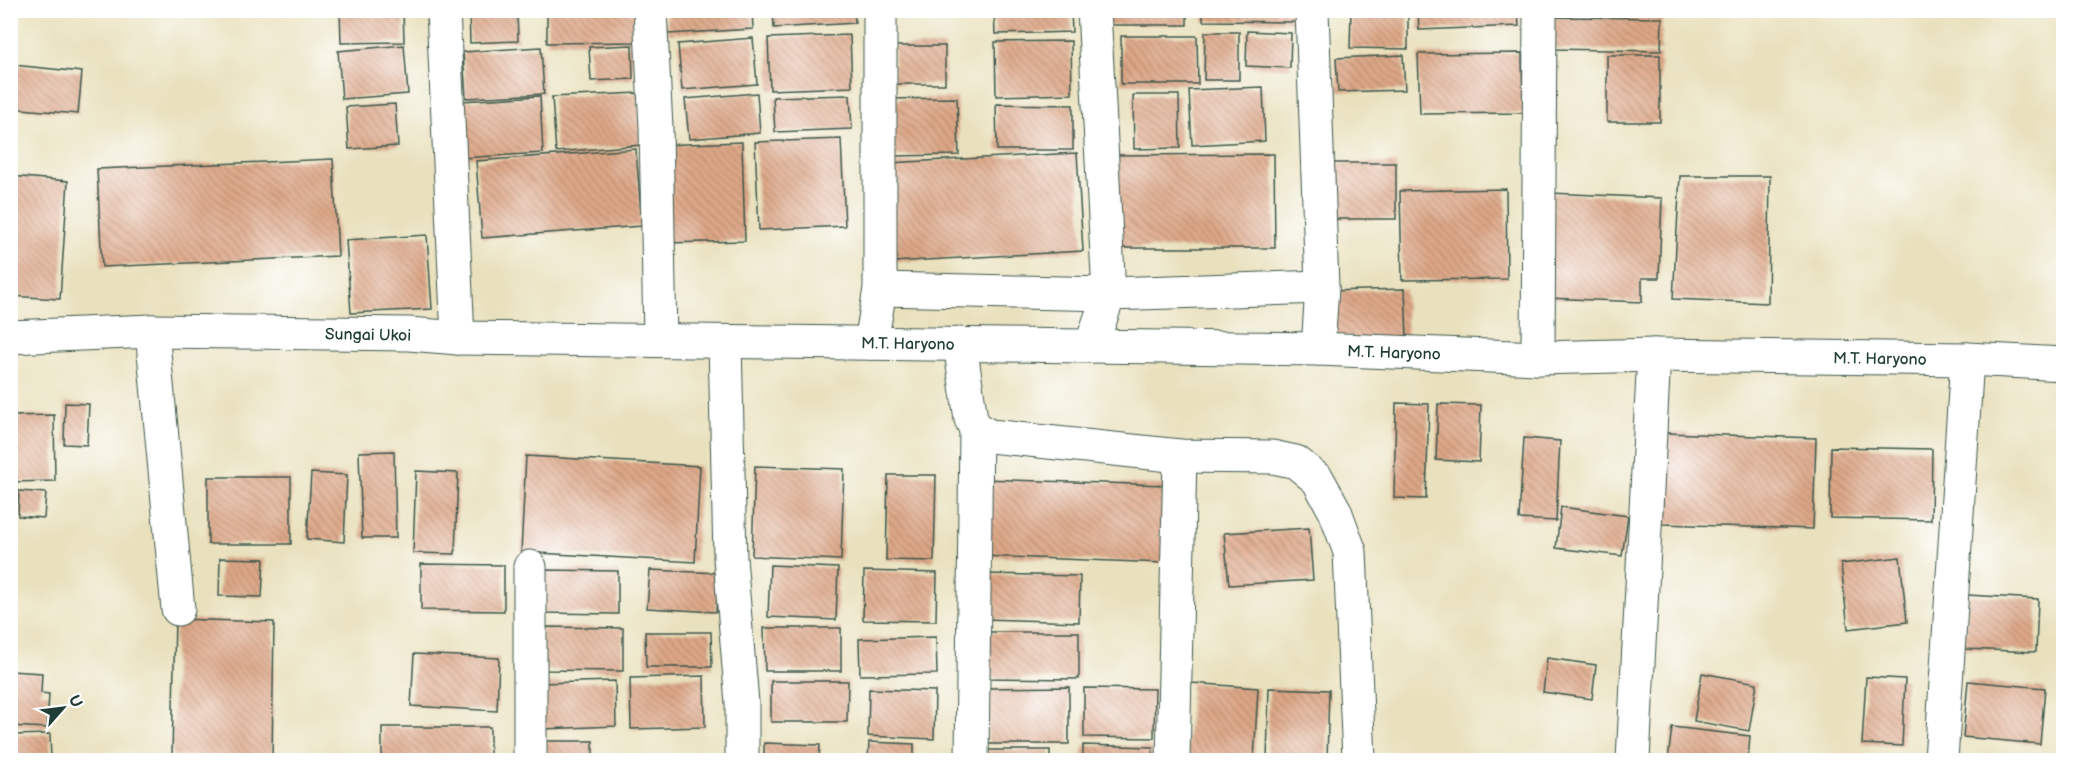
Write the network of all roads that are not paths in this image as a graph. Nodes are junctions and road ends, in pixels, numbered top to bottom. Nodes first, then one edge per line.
1 (443, 10) edge
2 (650, 10) edge
3 (880, 10) edge
4 (1094, 10) edge
5 (1312, 10) edge
6 (1540, 10) edge
7 (1322, 287) junction
8 (880, 289) junction
9 (1109, 294) junction
10 (152, 331) junction
11 (10, 337) edge
12 (458, 339) junction
13 (660, 339) junction
14 (725, 342) junction
15 (871, 343) junction
16 (960, 344) junction
17 (1091, 346) junction
18 (1318, 349) junction
19 (1654, 355) junction
20 (1538, 358) junction
21 (1967, 359) junction
22 (2064, 364) edge
23 (976, 429) junction
24 (1180, 456) junction
25 (531, 567) dead end
26 (178, 609) dead end
27 (530, 760) edge
28 (742, 760) edge
29 (972, 760) edge
30 (1173, 760) edge
31 (1359, 760) edge
32 (1633, 760) edge
33 (1941, 760) edge

1 - 12 main road
2 - 13 main road
3 - 8 main road
4 - 9 main road
5 - 7 main road
6 - 20 main road
7 - 9 main road
7 - 18 main road
8 - 9 main road
8 - 15 main road
9 - 17 main road
10 - 11 main road, Sungai Ukoi
10 - 12 main road, Sungai Ukoi
10 - 26 main road
12 - 13 main road, Sungai Ukoi
13 - 14 main road, Sungai Ukoi
14 - 15 main road, M.T. Haryono
14 - 28 main road
15 - 16 main road, M.T. Haryono
16 - 17 main road, M.T. Haryono
16 - 23 main road
17 - 18 main road, M.T. Haryono
18 - 20 main road, M.T. Haryono
19 - 20 main road, M.T. Haryono
19 - 21 main road, M.T. Haryono
19 - 32 main road
21 - 22 main road, M.T. Haryono
21 - 33 main road
23 - 24 main road
23 - 29 main road
24 - 30 main road
24 - 31 main road
25 - 27 main road

